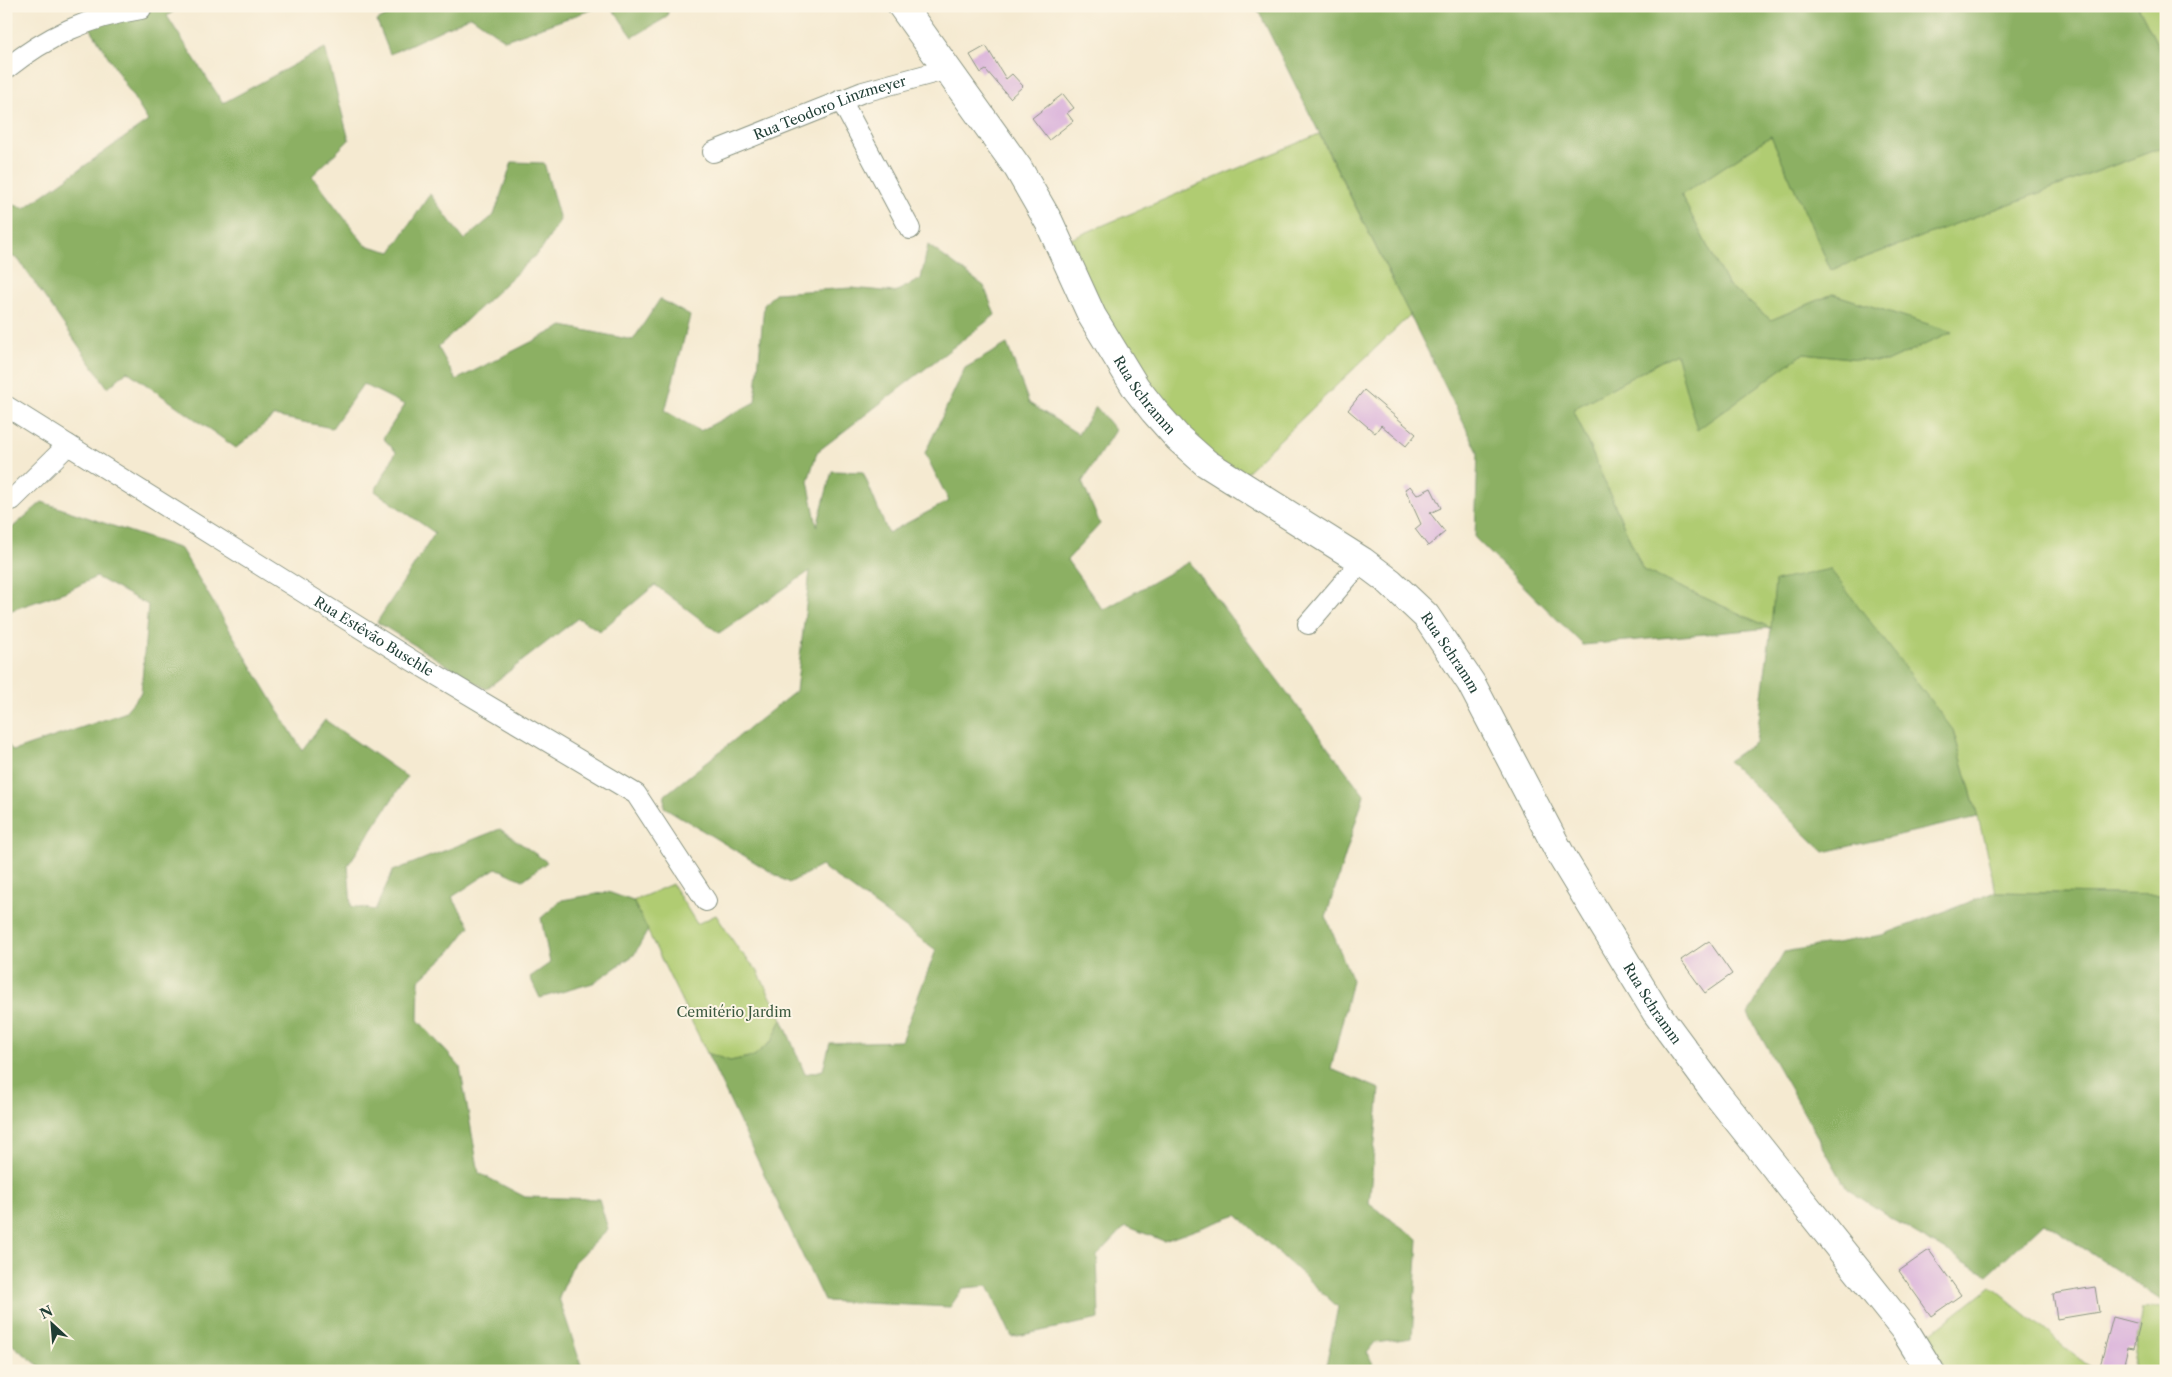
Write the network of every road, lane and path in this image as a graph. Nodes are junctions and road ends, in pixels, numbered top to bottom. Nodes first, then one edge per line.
1 (902, 6) edge
2 (141, 9) dead end
3 (6, 69) edge
4 (948, 69) junction
5 (842, 100) junction
6 (712, 152) dead end
7 (910, 229) dead end
8 (6, 406) edge
9 (68, 445) junction
10 (12, 500) dead end
11 (1362, 561) junction
12 (1308, 624) dead end
13 (706, 902) dead end
14 (1930, 1371) edge

1 - 4 street, Rua Schramm
2 - 3 street
4 - 5 street, Rua Teodoro Linzmeyer
4 - 11 street, Rua Schramm
5 - 6 street, Rua Teodoro Linzmeyer
5 - 7 street
8 - 9 street, Rua Estêvão Buschle
9 - 10 street
9 - 13 street, Rua Estêvão Buschle
11 - 12 street
11 - 14 street, Rua Schramm

